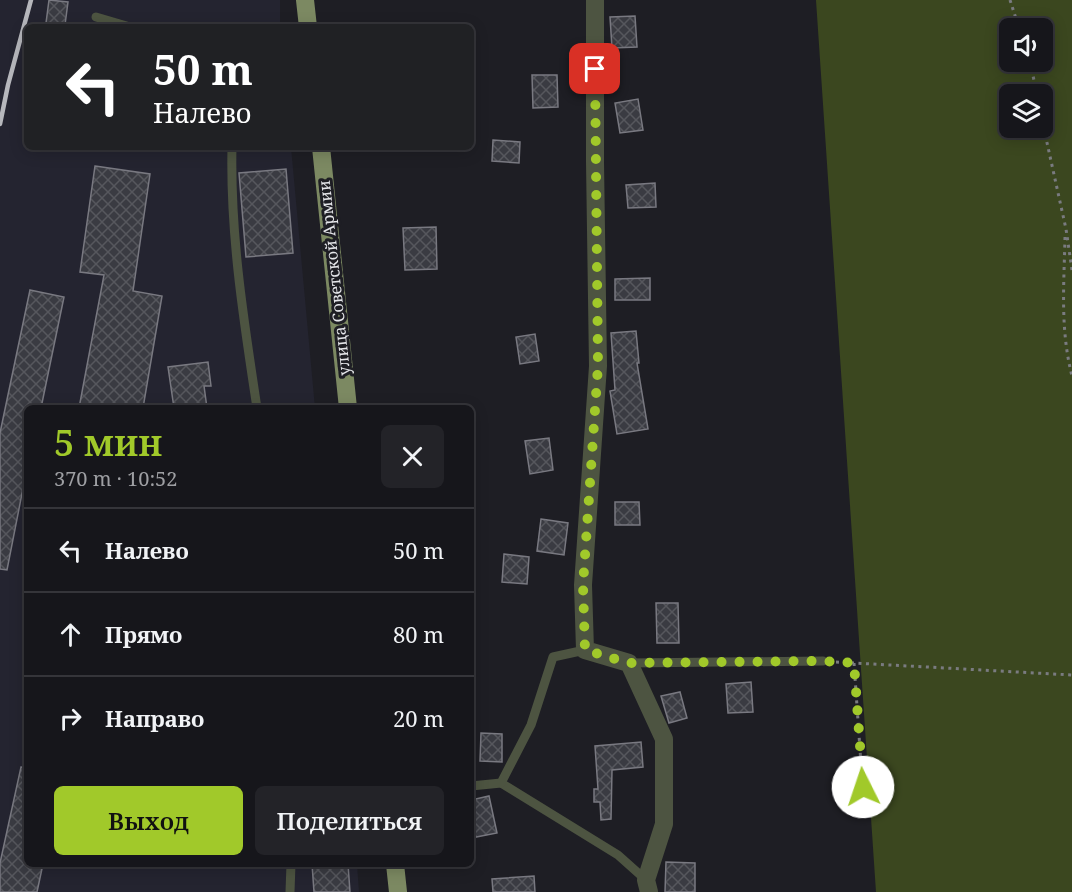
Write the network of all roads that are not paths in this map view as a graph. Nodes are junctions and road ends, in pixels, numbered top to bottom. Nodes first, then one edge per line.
1 (305, 0) edge
2 (595, 0) edge
3 (96, 17) dead end
4 (120, 24) edge
5 (308, 24) edge
6 (232, 150) edge
7 (321, 150) edge
8 (257, 405) edge
9 (348, 405) edge
10 (585, 650) junction
11 (823, 661) road end
12 (629, 663) junction
13 (501, 783) junction
14 (474, 786) edge
15 (291, 867) edge
16 (395, 867) edge
17 (647, 886) edge
18 (290, 892) edge
19 (399, 892) edge

1 - 5 main road
2 - 10 street
3 - 4 lane
6 - 8 lane
7 - 9 main road, улица Советской Армии
10 - 12 street
10 - 13 lane
11 - 12 lane
12 - 17 street
13 - 14 lane
13 - 17 lane
15 - 18 lane
16 - 19 main road

